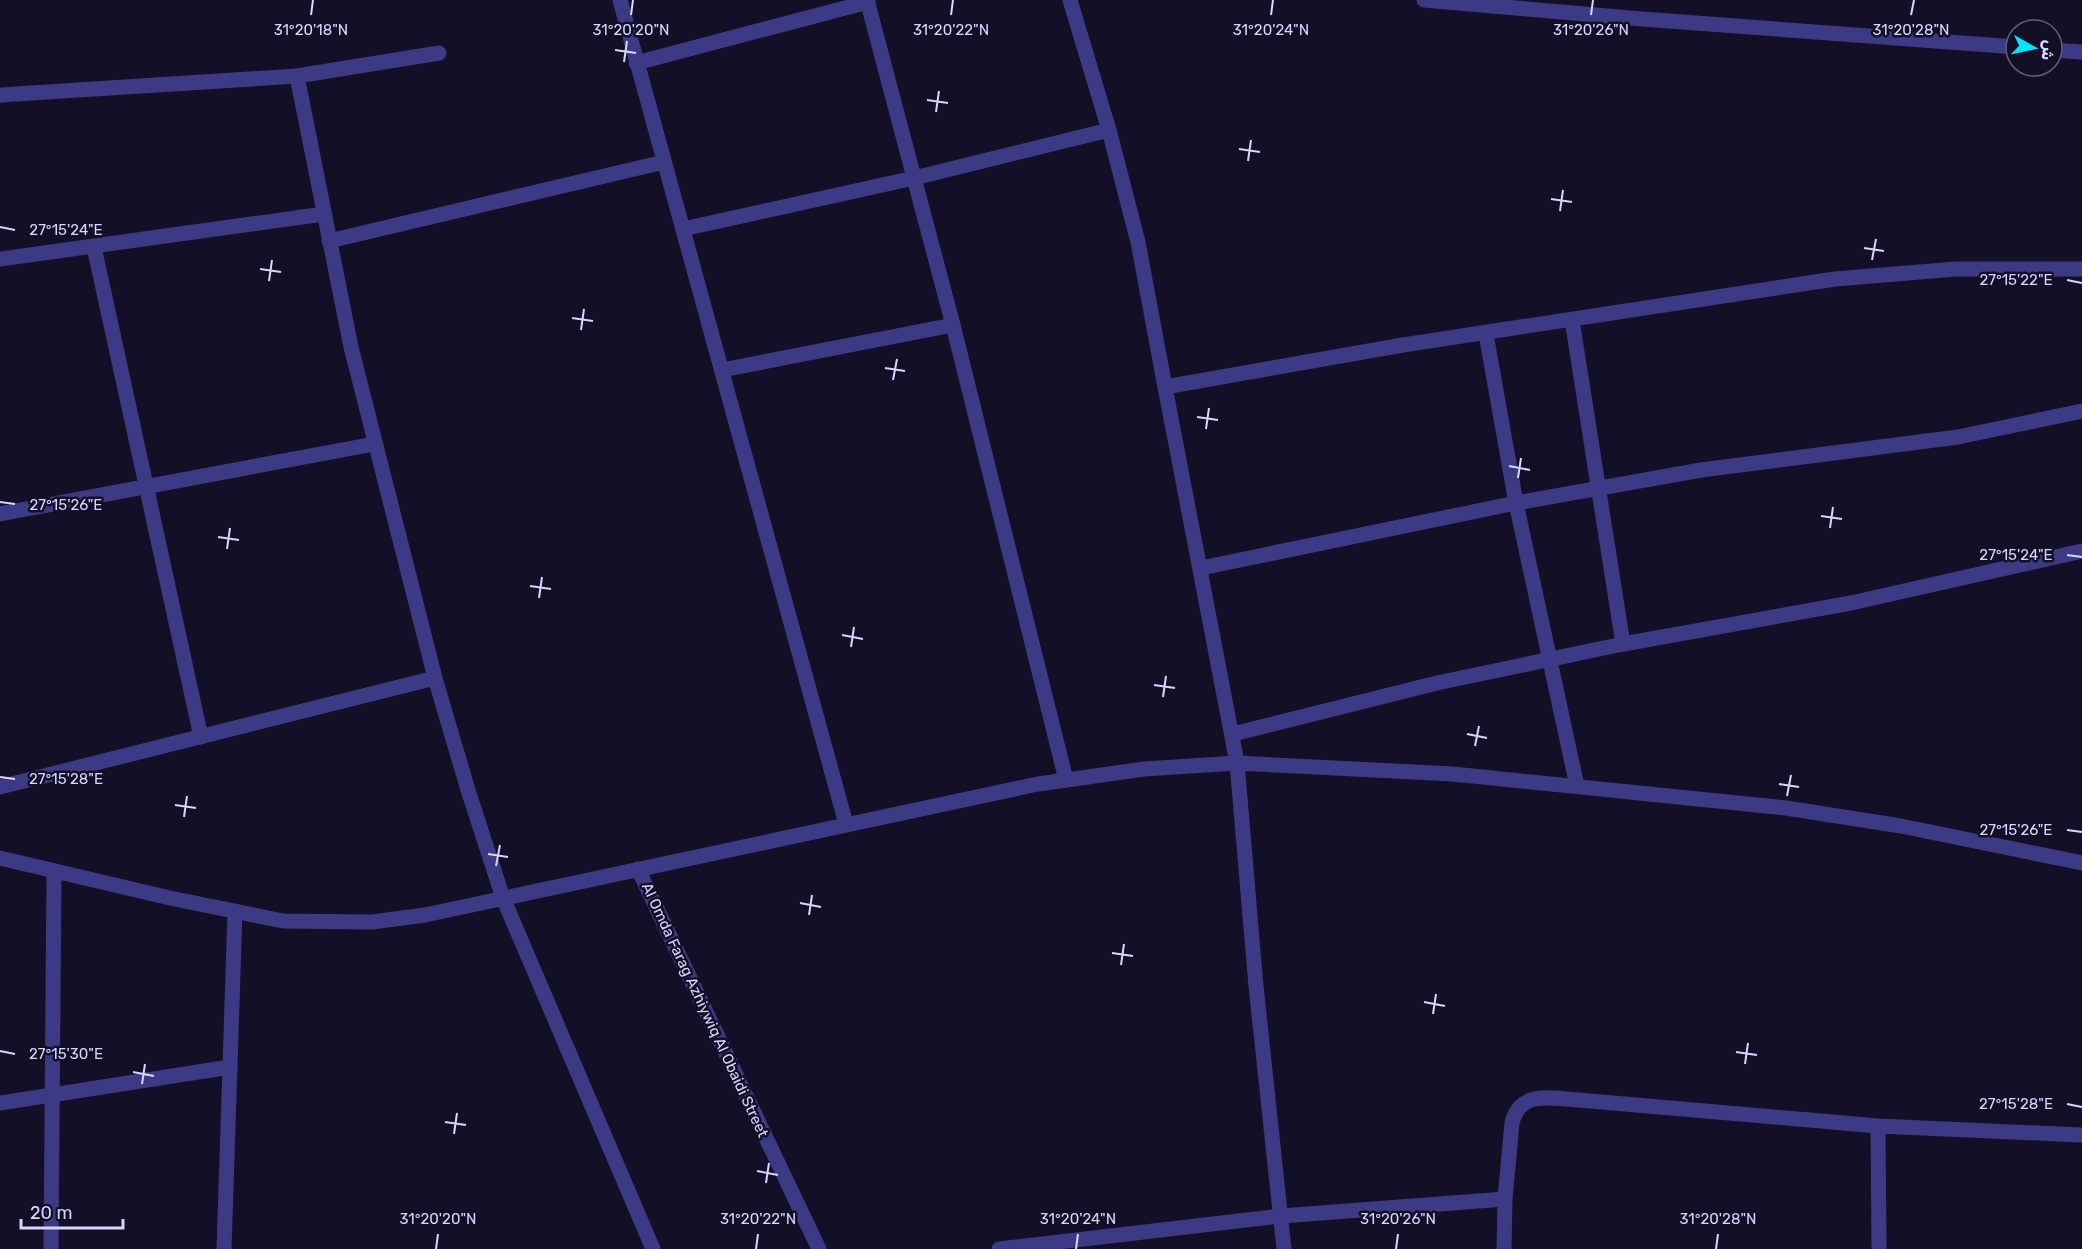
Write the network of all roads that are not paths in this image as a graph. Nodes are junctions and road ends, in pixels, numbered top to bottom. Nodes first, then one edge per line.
1 (620, 0) edge
2 (1070, 0) edge
3 (1424, 0) edge
4 (868, 1) edge
5 (1531, 5) edge
6 (2004, 46) edge
7 (2064, 51) edge
8 (2082, 52) edge
9 (439, 53) dead end
10 (636, 63) junction
11 (297, 76) junction
12 (0, 95) edge
13 (1109, 130) junction
14 (664, 162) junction
15 (914, 178) junction
16 (324, 214) junction
17 (682, 229) junction
18 (329, 241) junction
19 (94, 247) junction
20 (0, 259) edge
21 (2082, 269) edge
22 (1572, 320) junction
23 (952, 325) junction
24 (1486, 334) junction
25 (722, 370) junction
26 (1166, 387) junction
27 (2082, 411) edge
28 (374, 444) junction
29 (149, 486) junction
30 (1598, 488) junction
31 (1516, 503) junction
32 (0, 514) edge
33 (2082, 551) edge
34 (1201, 568) junction
35 (1623, 644) junction
36 (1549, 660) junction
37 (435, 678) junction
38 (1233, 734) junction
39 (201, 736) junction
40 (1237, 763) junction
41 (1066, 780) junction
42 (1577, 786) junction
43 (0, 787) edge
44 (846, 824) junction
45 (0, 858) edge
46 (2082, 863) edge
47 (638, 869) junction
48 (54, 872) junction
49 (504, 898) junction
50 (235, 912) junction
51 (230, 1067) junction
52 (51, 1095) junction
53 (0, 1103) edge
54 (1878, 1126) junction
55 (2082, 1135) edge
56 (1505, 1199) junction
57 (1281, 1216) junction
58 (51, 1249) edge
59 (225, 1249) edge
60 (653, 1249) edge
61 (819, 1249) edge
62 (999, 1249) edge
63 (1284, 1249) edge
64 (1504, 1249) edge
65 (1879, 1249) edge

1 - 10 street
2 - 13 street
3 - 5 street
4 - 10 street
4 - 15 street
5 - 6 street
7 - 8 street
9 - 11 street
10 - 14 street
11 - 12 street
11 - 16 street
13 - 15 street
13 - 26 street
14 - 17 street
14 - 18 street
15 - 17 street
15 - 23 street
16 - 18 street
16 - 19 street
17 - 25 street
18 - 28 street
19 - 20 street
19 - 29 street
21 - 22 street
22 - 24 street
22 - 30 street
23 - 25 street
23 - 41 street
24 - 26 street
24 - 31 street
25 - 44 street
26 - 34 street
27 - 30 street
28 - 29 street
28 - 37 street
29 - 32 street
29 - 39 street
30 - 31 street
30 - 35 street
31 - 34 street
31 - 36 street
33 - 35 street
34 - 38 street
35 - 36 street
36 - 38 street
36 - 42 street
37 - 39 street
37 - 49 street
38 - 40 street
39 - 43 street
40 - 41 street
40 - 42 street
40 - 57 street
41 - 44 street
42 - 46 street
44 - 47 street
45 - 48 street
47 - 49 street
47 - 61 street, Al Omda Farag Azhiywiq Al Obaidi Street
48 - 50 street
48 - 52 street
49 - 50 street
49 - 60 street
50 - 51 street
51 - 52 street
51 - 59 street
52 - 53 street
52 - 58 street
54 - 55 street
54 - 56 street
54 - 65 street
56 - 57 street
56 - 64 street
57 - 62 street
57 - 63 street

